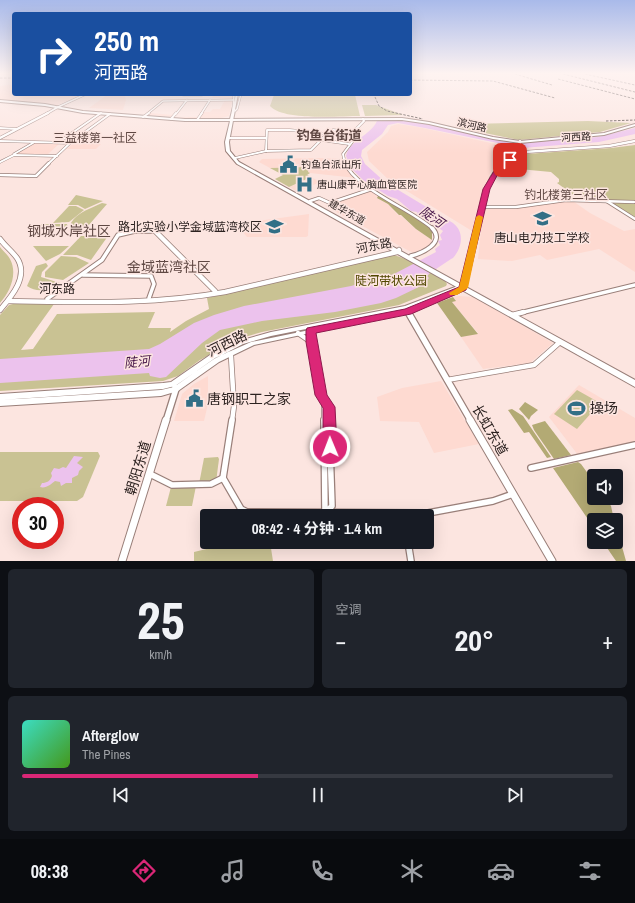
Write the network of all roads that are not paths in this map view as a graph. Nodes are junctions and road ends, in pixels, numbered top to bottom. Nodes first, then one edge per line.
1 (73, 100) edge
2 (163, 100) edge
3 (187, 100) edge
4 (210, 100) edge
5 (233, 100) edge
6 (237, 100) edge
7 (0, 101) edge
8 (58, 107) junction
9 (234, 111) junction
10 (101, 113) junction
11 (110, 114) junction
12 (143, 117) junction
13 (171, 119) junction
14 (364, 119) junction
15 (197, 120) junction
16 (233, 120) junction
17 (635, 124) edge
18 (0, 128) edge
19 (16, 129) junction
20 (353, 132) junction
21 (328, 134) junction
22 (0, 138) edge
23 (229, 138) junction
24 (266, 138) junction
25 (321, 140) junction
26 (0, 141) edge
27 (34, 142) junction
28 (58, 142) junction
29 (70, 142) junction
30 (520, 142) junction
31 (635, 142) edge
32 (349, 144) junction
33 (266, 151) junction
34 (518, 154) junction
35 (14, 155) junction
36 (57, 156) junction
37 (0, 158) edge
38 (7, 158) junction
39 (236, 158) junction
40 (0, 162) edge
41 (0, 175) edge
42 (372, 189) junction
43 (605, 200) junction
44 (310, 201) junction
45 (635, 202) edge
46 (482, 207) junction
47 (635, 219) edge
48 (155, 231) joint
49 (0, 239) edge
50 (397, 250) junction
51 (413, 258) junction
52 (82, 275) junction
53 (635, 285) edge
54 (462, 287) junction
55 (215, 291) junction
56 (149, 298) junction
57 (47, 299) junction
58 (8, 300) junction
59 (0, 310) edge
60 (407, 311) junction
61 (513, 315) junction
62 (311, 331) junction
63 (298, 333) junction
64 (312, 342) junction
65 (560, 342) junction
66 (229, 354) junction
67 (447, 380) junction
68 (635, 380) edge
69 (635, 384) edge
70 (174, 387) junction
71 (0, 397) edge
72 (0, 402) edge
73 (635, 445) edge
74 (531, 468) dead end
75 (150, 474) junction
76 (223, 478) junction
77 (513, 494) junction
78 (242, 509) edge
79 (329, 509) edge
80 (434, 512) edge
81 (409, 549) edge
82 (122, 561) edge
83 (411, 561) edge
84 (552, 561) edge

1 - 8 street
2 - 12 street
3 - 13 street
4 - 15 street
5 - 9 street
6 - 9 main road, 建华东道
7 - 8 main road
8 - 10 main road
8 - 19 street
9 - 16 main road, 建华东道
10 - 11 main road
10 - 28 street
11 - 12 main road
11 - 29 street
12 - 13 main road
13 - 15 main road
14 - 16 main road, 滨河路
14 - 20 street
14 - 30 main road, 滨河路
15 - 16 main road
16 - 23 main road, 建华东道
16 - 50 main road, 建华东道
17 - 30 main road, 滨河路
18 - 19 street
19 - 22 street
20 - 21 street
20 - 32 street
21 - 24 street
21 - 25 street
23 - 24 street
23 - 39 main road
24 - 33 street
25 - 32 street
25 - 33 street
26 - 27 street
27 - 28 street
27 - 35 street
28 - 29 street
29 - 36 street
30 - 34 street
31 - 34 street, 河西路
32 - 42 street
33 - 39 street
34 - 46 street, 河西路
35 - 36 street
35 - 38 street
36 - 41 street
37 - 38 street
38 - 40 street
39 - 44 main road, 建华东道
42 - 44 street
42 - 51 street
43 - 45 street
43 - 46 street
43 - 47 street
44 - 50 main road, 建华东道
46 - 54 street, 河西路
48 - 52 street
48 - 55 street
49 - 58 street
50 - 51 main road, 建华东道
50 - 55 street, 河东路
50 - 58 street, 河东路
51 - 54 main road, 建华东道
52 - 56 street
52 - 57 street
53 - 61 street
54 - 60 main road, 河西路
54 - 61 main road
54 - 70 main road, 河西路
55 - 56 street, 河东路
56 - 57 street, 河东路
57 - 58 street, 河东路
58 - 59 street
60 - 62 main road, 河西路
60 - 67 street, 长虹东道
61 - 65 main road
61 - 68 main road
62 - 63 main road, 河西路
62 - 64 street
63 - 64 street
63 - 66 main road, 河西路
64 - 79 street
65 - 67 street
65 - 69 main road
66 - 70 main road, 河西路
66 - 76 street
67 - 77 street, 长虹东道
70 - 71 main road, 河西路
70 - 72 main road, 河西路
70 - 75 street, 朝阳东道
73 - 74 street
75 - 76 street
75 - 82 street, 朝阳东道
76 - 78 street
77 - 80 street
77 - 84 street, 长虹东道
81 - 83 street

